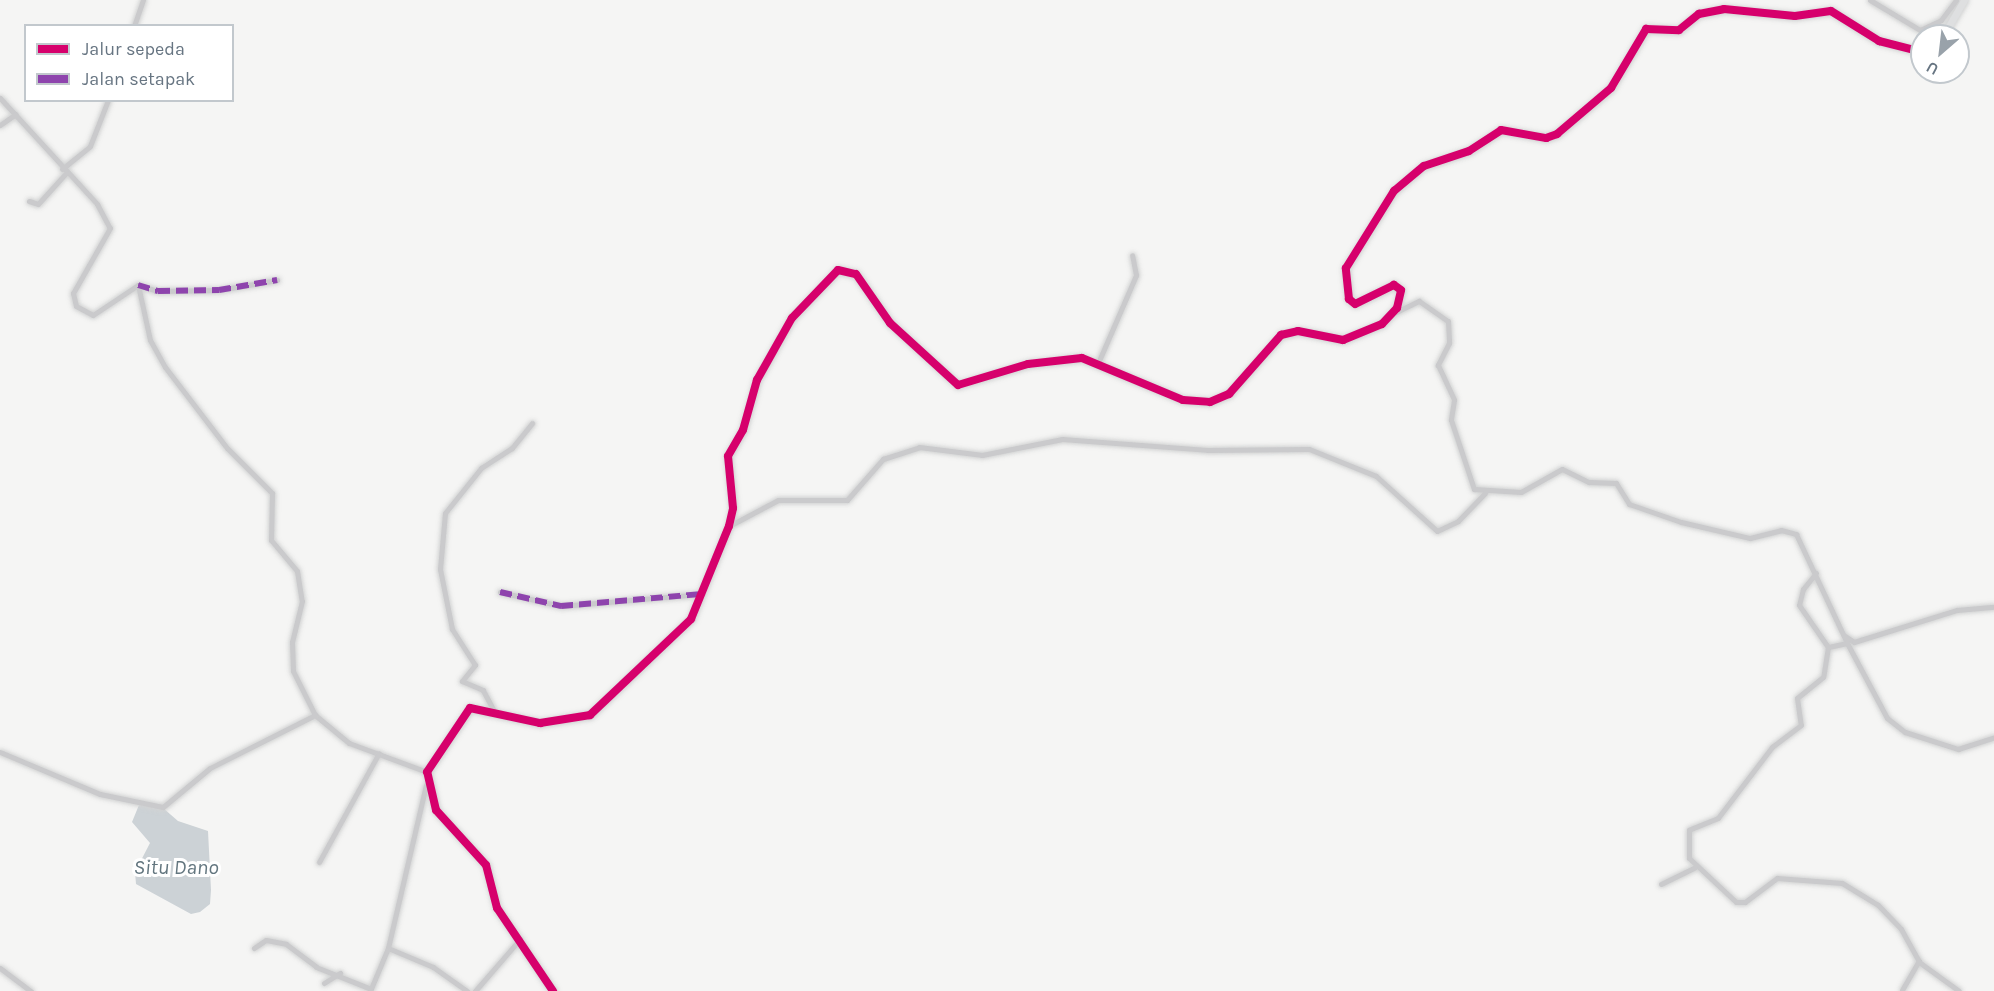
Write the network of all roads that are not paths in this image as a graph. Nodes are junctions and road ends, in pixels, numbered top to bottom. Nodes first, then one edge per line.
1 (143, 0) edge
2 (1870, 0) edge
3 (1956, 0) edge
4 (1964, 0) edge
5 (135, 24) edge
6 (1950, 24) edge
7 (1910, 49) edge
8 (0, 98) edge
9 (107, 102) edge
10 (16, 114) junction
11 (0, 125) edge
12 (64, 171) junction
13 (29, 201) dead end
14 (1132, 255) dead end
15 (277, 280) dead end
16 (138, 285) junction
17 (1394, 313) junction
18 (1098, 363) junction
19 (531, 423) dead end
20 (1485, 493) junction
21 (729, 526) junction
22 (1816, 573) junction
23 (500, 592) dead end
24 (702, 594) junction
25 (1994, 607) edge
26 (1837, 622) junction
27 (1847, 643) junction
28 (1828, 647) junction
29 (495, 713) junction
30 (315, 715) junction
31 (1994, 736) edge
32 (0, 752) edge
33 (379, 753) junction
34 (427, 772) junction
35 (426, 785) junction
36 (319, 862) dead end
37 (1694, 868) junction
38 (1661, 884) dead end
39 (520, 939) junction
40 (254, 948) dead end
41 (388, 948) junction
42 (1920, 959) junction
43 (0, 968) edge
44 (340, 973) junction
45 (324, 983) dead end
46 (370, 990) edge
47 (1902, 990) edge
48 (31, 991) edge
49 (467, 991) edge
50 (475, 991) edge
51 (553, 991) edge
52 (1959, 991) edge

1 - 5 street
2 - 3 street
4 - 6 street
7 - 17 street
8 - 10 street
9 - 12 street
10 - 11 street
10 - 12 street
12 - 13 street
12 - 16 street
14 - 18 street
15 - 16 street
16 - 30 street
17 - 18 street
17 - 20 street
18 - 21 street
19 - 29 street
20 - 21 street
20 - 22 street
21 - 24 street
22 - 26 street
22 - 28 street
23 - 24 street
24 - 29 street
25 - 26 street
26 - 27 street
27 - 28 street
27 - 31 street
28 - 37 street
29 - 34 street
30 - 32 street
30 - 33 street
33 - 34 street
33 - 36 street
34 - 35 street
35 - 39 street
35 - 41 street
37 - 38 street
37 - 42 street
39 - 50 street
39 - 51 street
40 - 44 street
41 - 46 street
41 - 49 street
42 - 47 street
42 - 52 street
43 - 48 street
44 - 45 street
44 - 46 street

